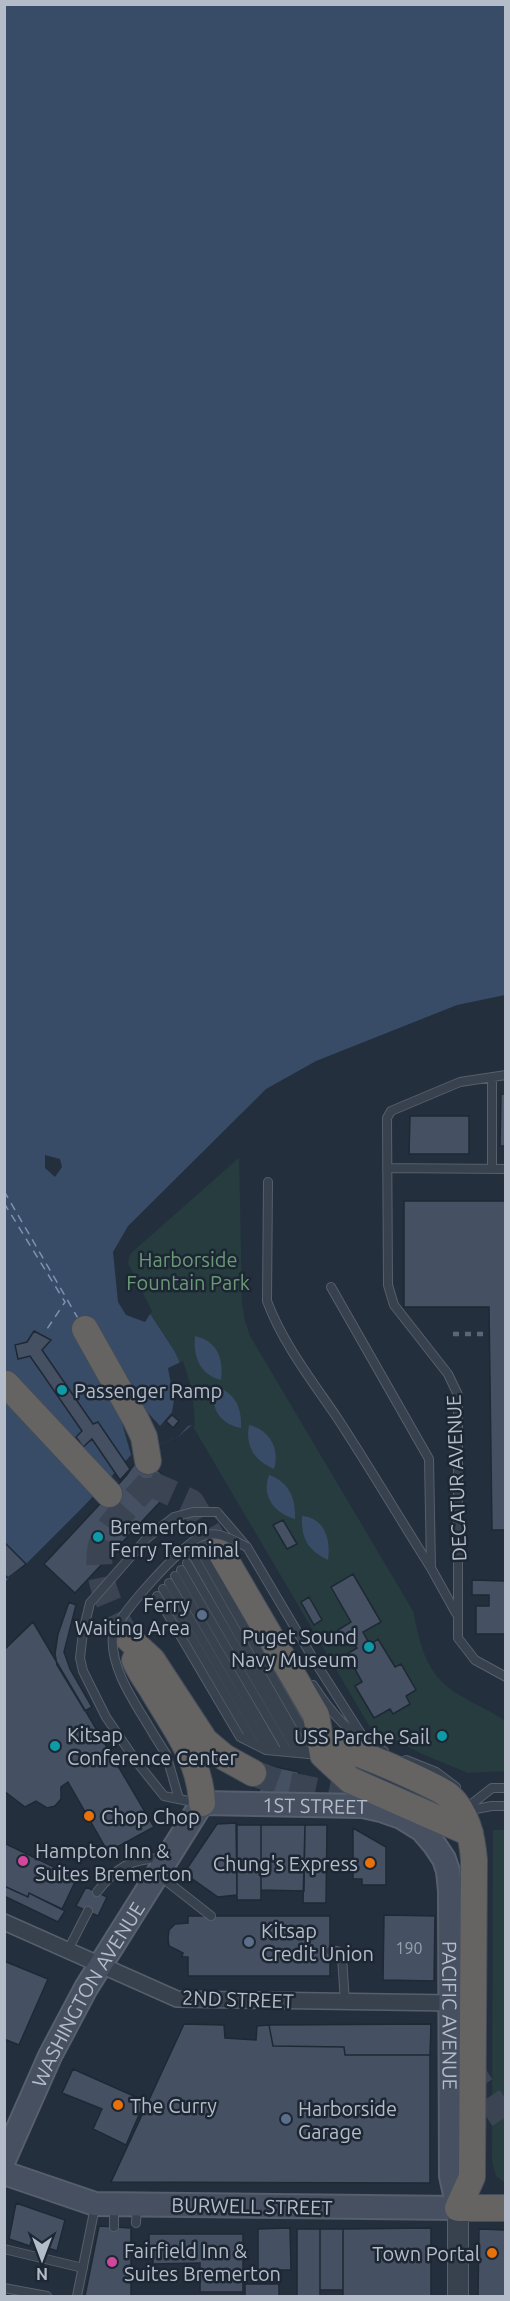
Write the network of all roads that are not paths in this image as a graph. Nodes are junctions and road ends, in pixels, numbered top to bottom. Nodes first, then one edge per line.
1 (506, 1075) edge
2 (492, 1077) junction
3 (387, 1168) junction
4 (492, 1169) junction
5 (506, 1169) edge
6 (267, 1182) dead end
7 (331, 1287) dead end
8 (85, 1329) dead end
9 (6, 1384) dead end
10 (148, 1461) tunnel mouth
11 (109, 1494) dead end
12 (247, 1547) junction
13 (198, 1557) junction
14 (431, 1568) junction
15 (457, 1615) junction
16 (306, 1675) dead end
17 (506, 1677) edge
18 (365, 1741) junction
19 (253, 1743) junction
20 (317, 1744) junction
21 (266, 1750) junction
22 (277, 1751) junction
23 (288, 1752) junction
24 (298, 1753) junction
25 (253, 1773) tunnel mouth
26 (506, 1788) edge
27 (190, 1801) junction
28 (506, 1806) edge
29 (448, 1822) junction
30 (162, 1866) junction
31 (97, 1892) dead end
32 (88, 1911) dead end
33 (212, 1916) dead end
34 (4, 1922) edge
35 (68, 1950) junction
36 (330, 1951) dead end
37 (99, 1964) junction
38 (345, 2002) junction
39 (452, 2003) junction
40 (4, 2160) edge
41 (4, 2173) edge
42 (105, 2204) junction
43 (458, 2208) junction
44 (506, 2208) edge
45 (114, 2227) dead end
46 (4, 2249) edge
47 (83, 2268) junction
48 (4, 2288) edge
49 (47, 2296) edge
50 (77, 2296) edge
51 (458, 2296) edge

1 - 2 lane, DECATUR AVENUE
2 - 3 lane, DECATUR AVENUE
2 - 4 lane
3 - 4 lane
3 - 15 lane, DECATUR AVENUE
4 - 5 lane
6 - 14 lane
7 - 14 lane
8 - 10 highway
9 - 11 highway
12 - 18 lane
12 - 27 lane, bridge
12 - 27 lane, bridge
13 - 20 highway
13 - 20 lane
13 - 23 lane
13 - 24 lane
14 - 15 lane
15 - 17 lane, DECATUR AVENUE
16 - 18 lane
18 - 29 lane
19 - 19 lane
19 - 21 lane
20 - 24 lane
20 - 29 highway
21 - 22 lane
21 - 22 lane
22 - 23 lane
23 - 24 lane
25 - 27 highway
26 - 29 lane
27 - 29 main road, 1ST STREET
27 - 30 main road, WASHINGTON AVENUE
28 - 29 lane
29 - 39 main road, PACIFIC AVENUE
29 - 43 highway, PACIFIC AVENUE
30 - 31 lane
30 - 33 lane
30 - 37 main road, WASHINGTON AVENUE
32 - 35 lane
34 - 35 street, 2ND STREET
35 - 37 street, 2ND STREET
36 - 38 lane
37 - 38 street, 2ND STREET
37 - 40 main road, WASHINGTON AVENUE
38 - 39 street, 2ND STREET
39 - 43 main road, PACIFIC AVENUE
41 - 42 main road, BURWELL STREET
42 - 43 main road, BURWELL STREET
42 - 45 lane
42 - 47 lane
43 - 44 highway, BURWELL STREET
43 - 51 street, PACIFIC AVENUE
46 - 47 lane
47 - 50 lane
48 - 49 lane

